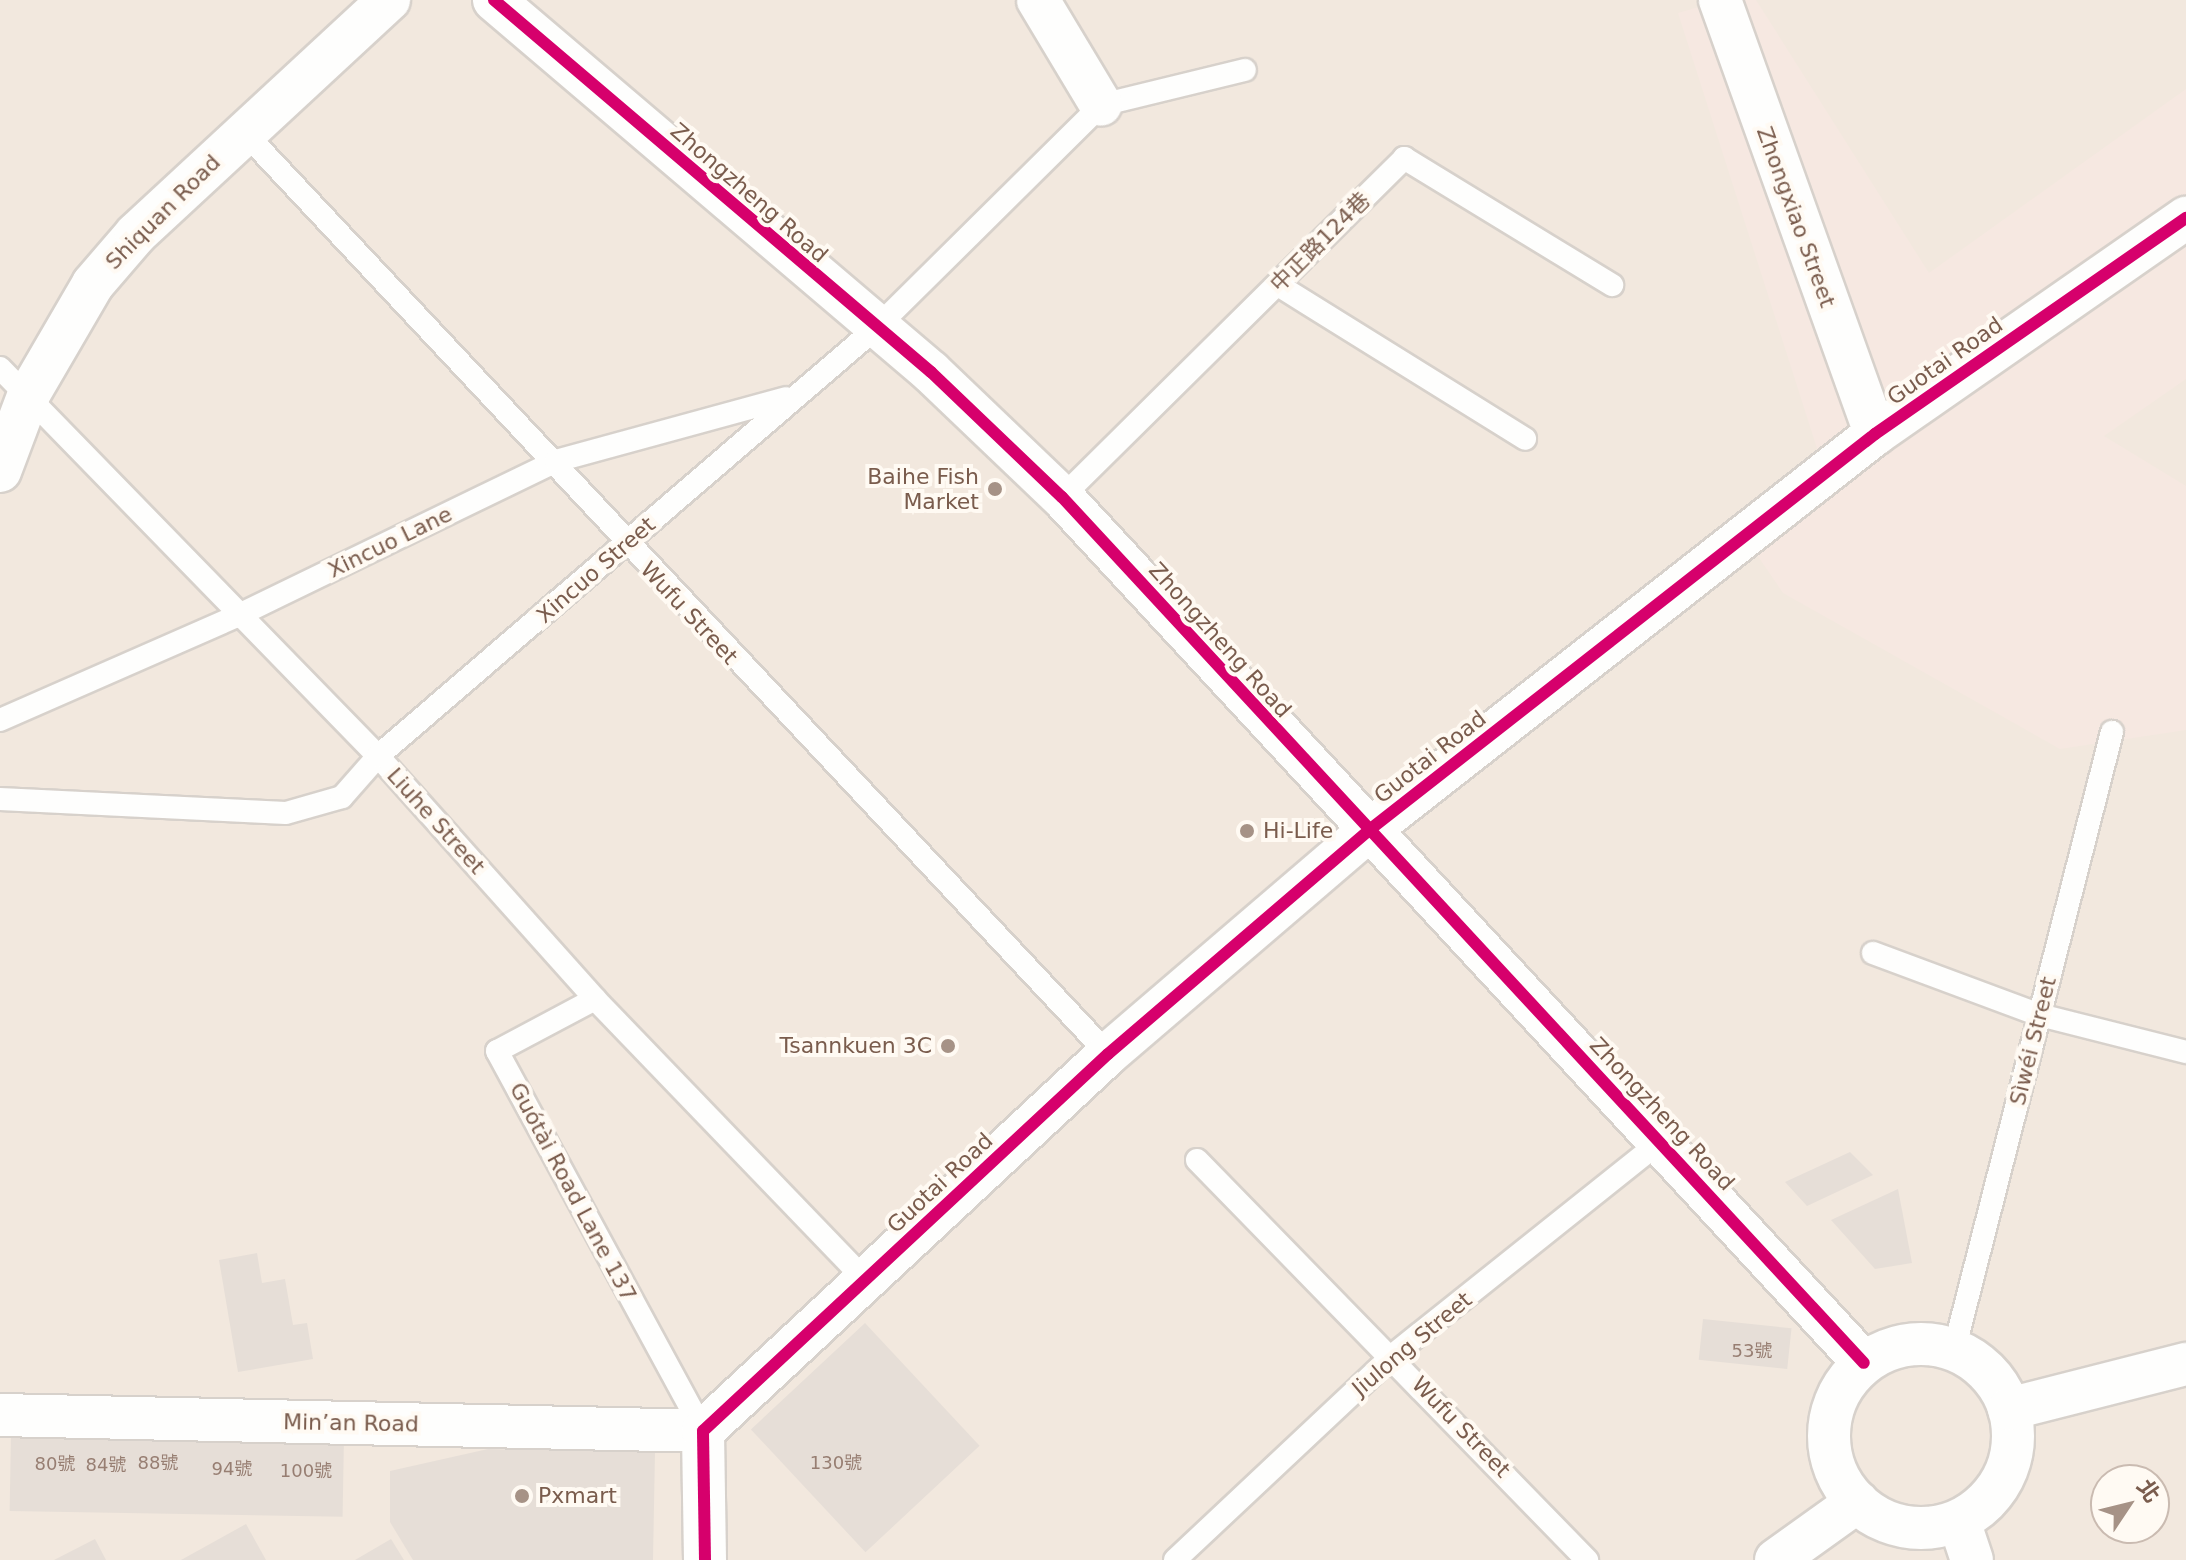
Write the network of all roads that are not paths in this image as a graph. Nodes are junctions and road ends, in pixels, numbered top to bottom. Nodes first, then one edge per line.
1 (389, 0) edge
2 (494, 0) edge
3 (1038, 0) edge
4 (1720, 0) edge
5 (1245, 70) dead end
6 (1101, 105) junction
7 (244, 132) junction
8 (2186, 218) edge
9 (1278, 285) junction
10 (1612, 285) dead end
11 (876, 328) junction
12 (15, 381) edge
13 (791, 396) junction
14 (1875, 434) junction
15 (1525, 439) dead end
16 (556, 461) junction
17 (0, 471) edge
18 (1062, 497) junction
19 (626, 546) junction
20 (235, 617) junction
21 (0, 720) edge
22 (2112, 732) dead end
23 (378, 756) junction
24 (0, 799) edge
25 (1368, 831) junction
26 (1873, 953) dead end
27 (595, 999) junction
28 (2040, 1015) junction
29 (2186, 1052) edge
30 (1108, 1054) junction
31 (1661, 1141) junction
32 (1197, 1160) dead end
33 (865, 1280) junction
34 (1954, 1350) junction
35 (1393, 1355) junction
36 (1864, 1363) junction
37 (2186, 1364) edge
38 (2009, 1409) junction
39 (0, 1415) edge
40 (703, 1431) junction
41 (1857, 1502) junction
42 (1959, 1521) junction
43 (705, 1560) edge
44 (1175, 1560) edge
45 (1587, 1560) edge
46 (1776, 1560) edge
47 (1972, 1560) edge

1 - 7 street, Shiquan Road
2 - 11 street, Zhongzheng Road
3 - 6 street
4 - 14 street, Zhongxiao Street
5 - 6 lane
6 - 11 lane, Xincuo Street
7 - 12 street, Shiquan Road
7 - 16 lane, Wufu Street
8 - 14 street, Guotai Road
9 - 10 lane, 中正路124巷
9 - 15 lane
9 - 18 lane, 中正路124巷
11 - 13 lane, Xincuo Street
11 - 18 street, Zhongzheng Road
12 - 17 street, Shiquan Road
12 - 20 lane, Liuhe Street
13 - 16 lane, Xincuo Lane
13 - 19 lane, Xincuo Street
14 - 25 street, Guotai Road
16 - 19 lane, Wufu Street
16 - 20 lane, Xincuo Lane
18 - 25 street, Zhongzheng Road
19 - 23 lane, Xincuo Street
19 - 30 lane, Wufu Street
20 - 21 lane, Xincuo Lane
20 - 23 lane, Liuhe Street
22 - 28 lane, Sìwéi Street
23 - 24 lane, Xincuo Street
23 - 27 lane, Liuhe Street
25 - 30 street, Guotai Road
25 - 31 street, Zhongzheng Road
26 - 28 lane
27 - 33 lane, Liuhe Street
27 - 40 lane, Guótài Road Lane 137
28 - 29 lane
28 - 34 lane, Sìwéi Street
30 - 33 street, Guotai Road
31 - 35 lane, Jiulong Street
31 - 36 street, Zhongzheng Road
32 - 35 lane, Wufu Street
33 - 40 street, Guotai Road
34 - 36 street
34 - 38 street
35 - 44 lane, Jiulong Street
35 - 45 lane, Wufu Street
36 - 41 street
37 - 38 street
38 - 42 street
39 - 40 street, Min’an Road
40 - 43 street
41 - 42 street
41 - 46 street
42 - 47 street

